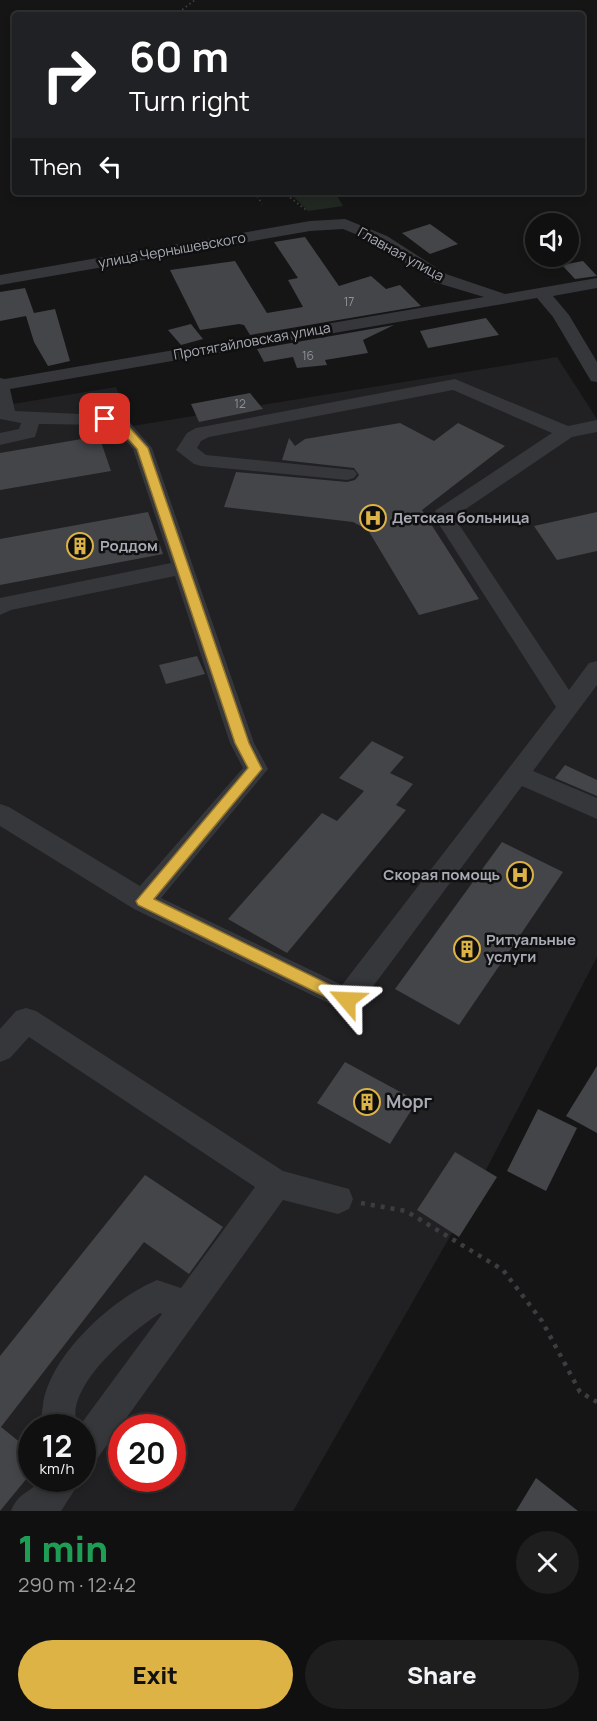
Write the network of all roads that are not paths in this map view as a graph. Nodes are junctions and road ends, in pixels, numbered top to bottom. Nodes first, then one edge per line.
1 (345, 224) joint
2 (0, 280) edge
3 (597, 284) edge
4 (542, 293) junction
5 (503, 298) junction
6 (597, 377) edge
7 (0, 384) edge
8 (3, 416) edge
9 (31, 419) junction
10 (597, 426) edge
11 (566, 432) junction
12 (0, 439) edge
13 (347, 474) dead end
14 (183, 567) junction
15 (0, 608) edge
16 (597, 669) edge
17 (568, 707) junction
18 (517, 774) junction
19 (597, 809) edge
20 (0, 814) edge
21 (143, 901) junction
22 (0, 1049) edge
23 (276, 1184) junction
24 (338, 1199) road end
25 (188, 1306) junction
26 (59, 1414) edge
27 (96, 1432) edge
28 (53, 1492) edge
29 (29, 1511) edge

1 - 2 street, улица Чернышевского
1 - 5 street, Главная улица
3 - 4 street, Главная улица
4 - 5 street, Главная улица
4 - 6 street
5 - 7 street, Протягайловская улица
7 - 8 street
8 - 9 street
9 - 12 street
9 - 14 street
10 - 11 street
11 - 13 street
11 - 17 street
14 - 15 street
14 - 21 street
16 - 17 street
17 - 18 street
18 - 19 street
18 - 21 street
20 - 21 street
22 - 23 street
23 - 24 street
23 - 25 street
25 - 26 street
25 - 27 street
28 - 29 street

